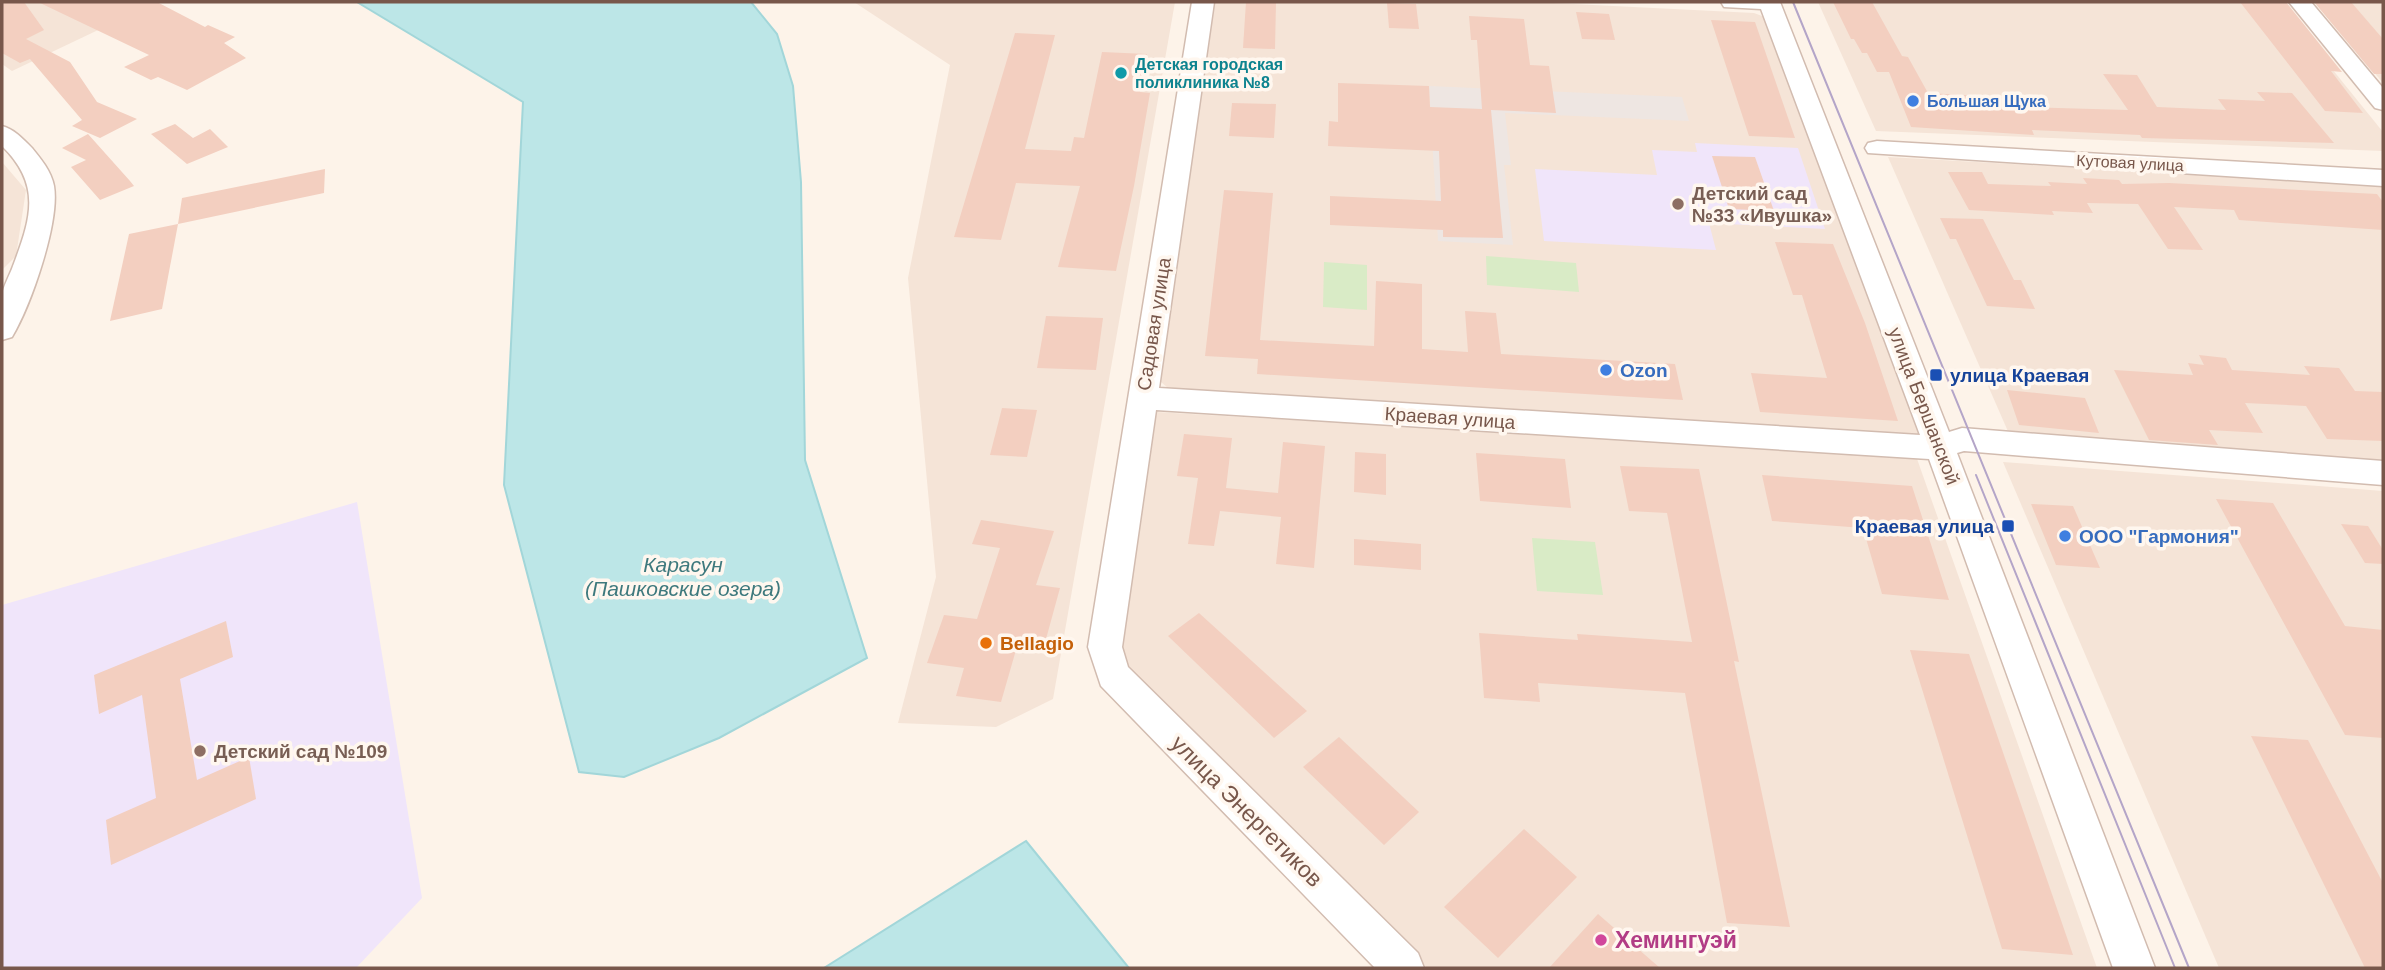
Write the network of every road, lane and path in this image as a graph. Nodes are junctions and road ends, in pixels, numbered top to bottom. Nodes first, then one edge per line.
1 (1203, 2) edge
2 (1732, 2) edge
3 (2300, 2) edge
4 (1770, 3) edge
5 (2383, 103) edge
6 (2, 132) edge
7 (1877, 148) dead end
8 (2383, 178) edge
9 (28, 263) junction
10 (2, 288) edge
11 (2, 330) edge
12 (1143, 398) junction
13 (1940, 448) junction
14 (2383, 473) edge
15 (1105, 646) joint
16 (1403, 968) edge
17 (2134, 968) edge

1 - 12 street, Садовая улица
2 - 4 street
3 - 5 street
4 - 13 street, улица Бершанской
6 - 9 street
7 - 8 street, Кутовая улица
9 - 10 street
9 - 11 street
12 - 13 street, Краевая улица
12 - 15 street, Садовая улица
13 - 14 street, Краевая улица
13 - 17 street, улица Бершанской
15 - 16 street, улица Энергетиков

